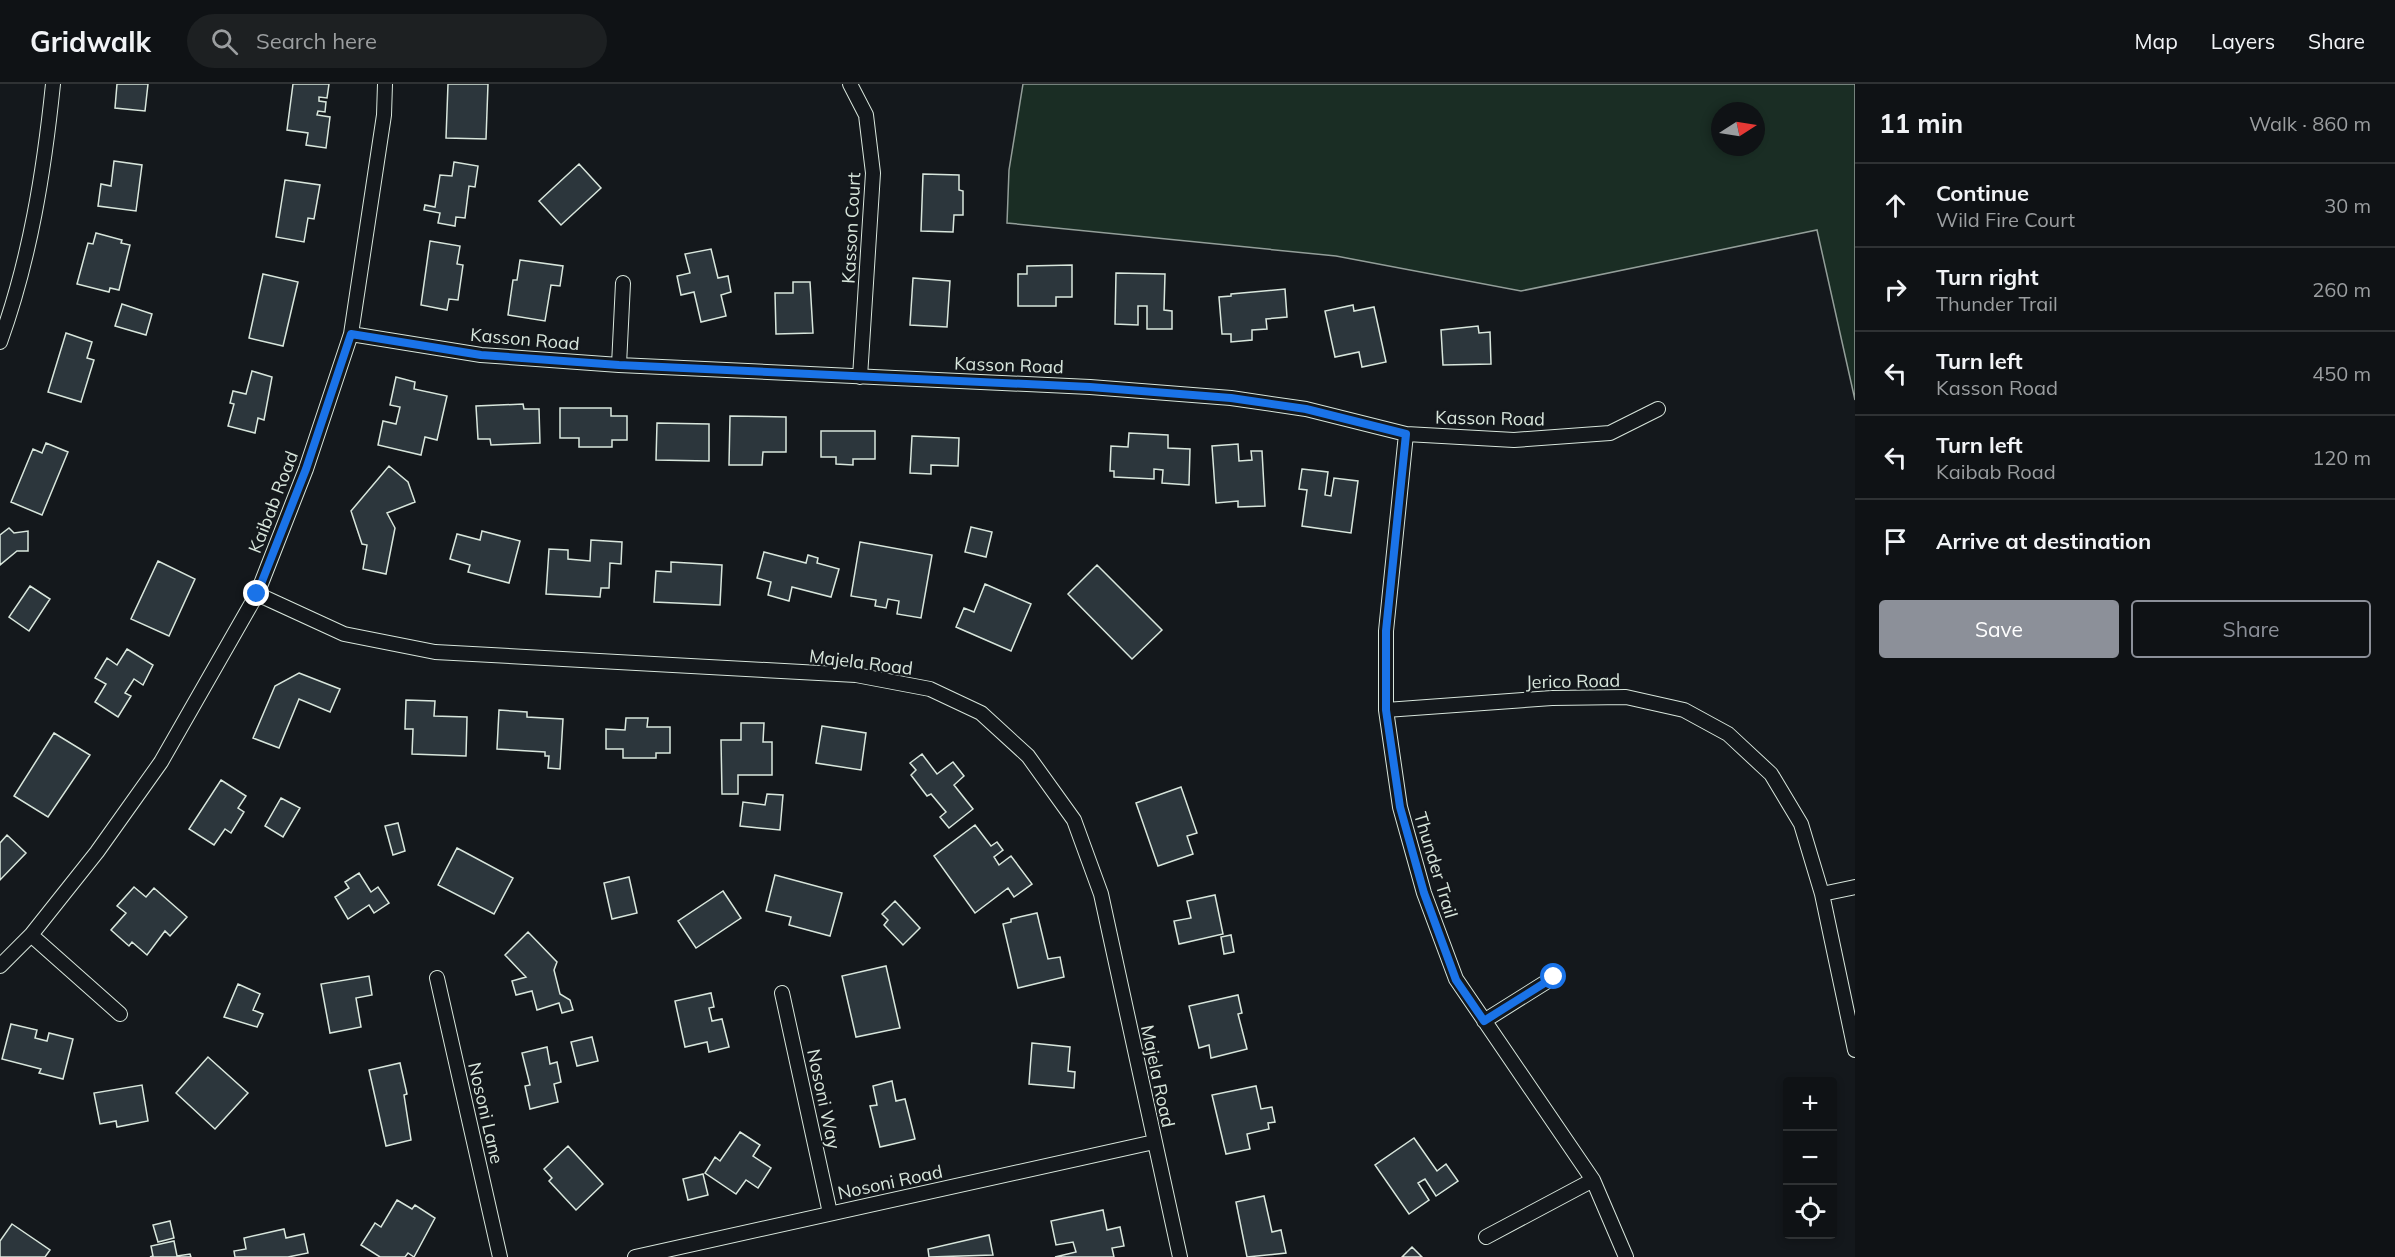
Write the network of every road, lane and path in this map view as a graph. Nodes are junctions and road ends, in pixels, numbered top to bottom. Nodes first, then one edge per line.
1 (53, 84) edge
2 (385, 84) edge
3 (850, 84) edge
4 (623, 284) dead end
5 (351, 334) junction
6 (0, 342) edge
7 (619, 365) junction
8 (860, 377) junction
9 (1658, 409) dead end
10 (1406, 434) junction
11 (257, 594) junction
12 (1386, 710) junction
13 (1855, 887) edge
14 (1822, 894) junction
15 (31, 935) junction
16 (0, 966) edge
17 (1554, 977) dead end
18 (437, 978) dead end
19 (782, 993) dead end
20 (120, 1014) dead end
21 (1484, 1021) junction
22 (1855, 1050) edge
23 (1154, 1142) junction
24 (1593, 1180) junction
25 (830, 1214) junction
26 (1486, 1237) dead end
27 (500, 1257) edge
28 (635, 1257) edge
29 (1180, 1257) edge
30 (1626, 1257) edge

1 - 6 street
2 - 5 street, Kaibab Road
3 - 8 street, Kasson Court
4 - 7 street
5 - 7 street, Kasson Road
5 - 11 street, Kaibab Road
7 - 8 street, Kasson Road
8 - 10 street, Kasson Road
9 - 10 street, Kasson Road
10 - 12 street, Thunder Trail
11 - 15 street, Kaibab Road
11 - 23 street, Majela Road
12 - 14 street, Jerico Road
12 - 21 street, Thunder Trail
13 - 14 street
14 - 22 street, Jerico Road
15 - 16 street, Kaibab Road
15 - 20 street
17 - 21 street
18 - 27 street, Nosoni Lane
19 - 25 street, Nosoni Way
21 - 24 street, Thunder Trail
23 - 25 street, Nosoni Road
23 - 29 street, Majela Road
24 - 26 street
24 - 30 street, Thunder Trail
25 - 28 street, Nosoni Road

